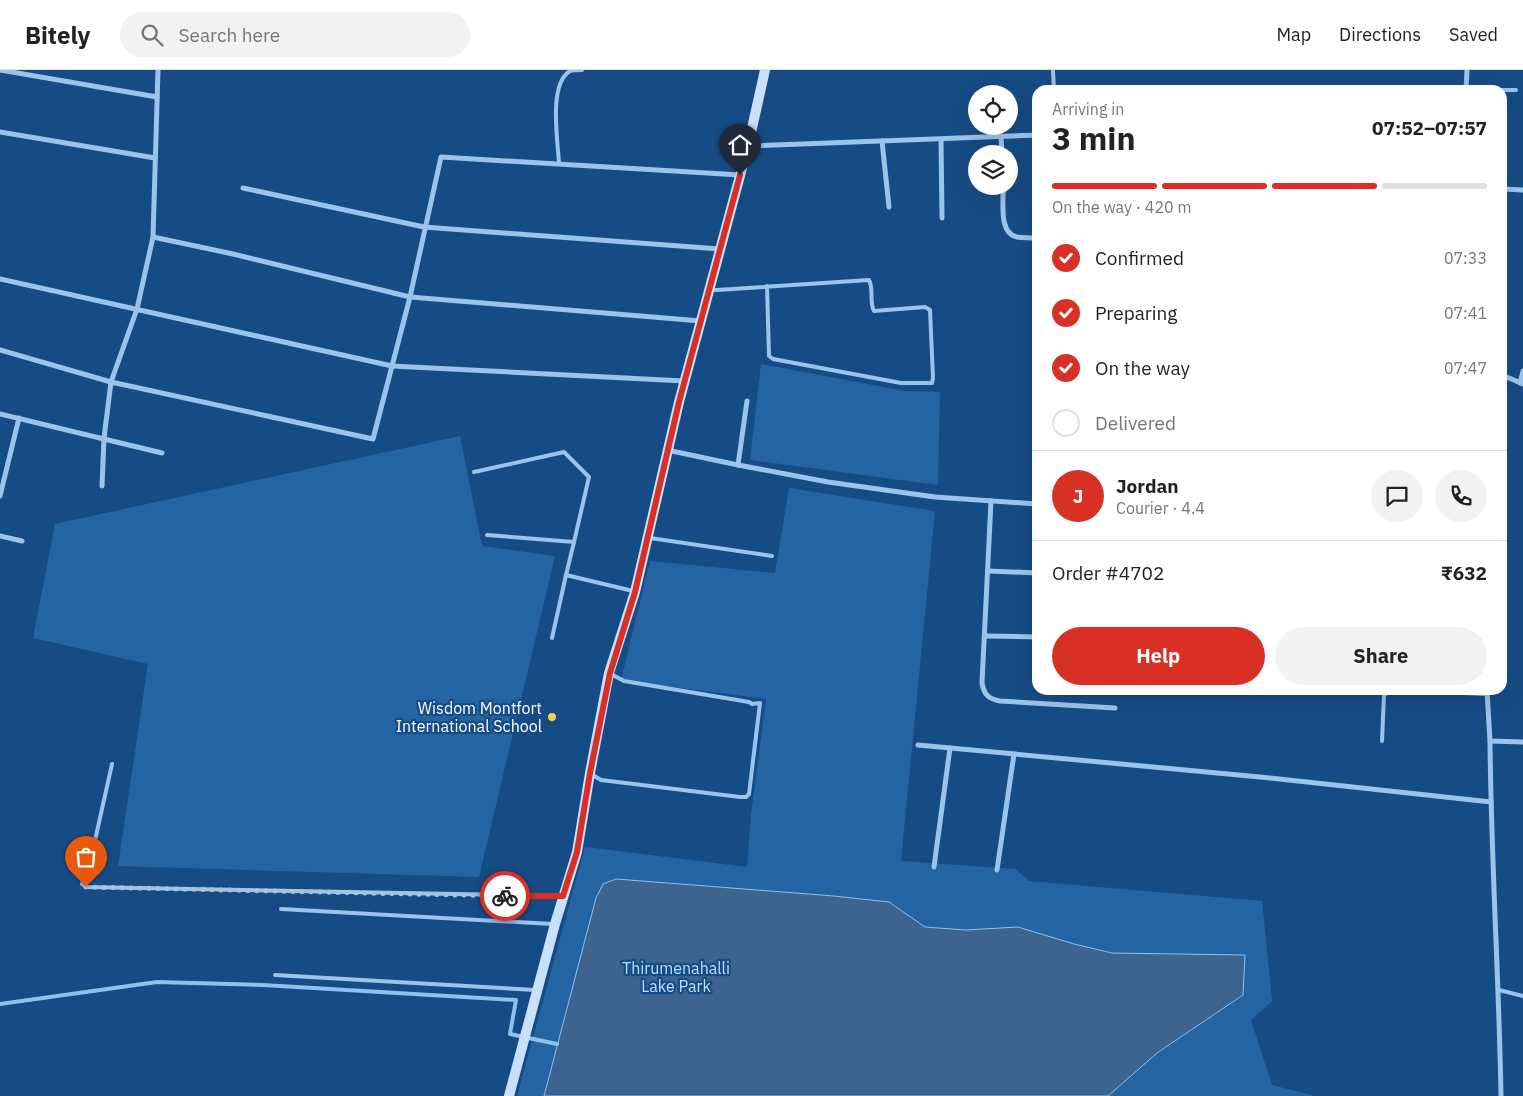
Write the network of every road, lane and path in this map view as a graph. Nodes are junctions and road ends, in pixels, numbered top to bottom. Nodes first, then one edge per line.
1 (0, 70) edge
2 (158, 70) edge
3 (582, 70) edge
4 (765, 70) edge
5 (1467, 70) edge
6 (1053, 71) edge
7 (1054, 85) edge
8 (1466, 85) edge
9 (1507, 90) edge
10 (1516, 90) dead end
11 (157, 97) junction
12 (0, 132) edge
13 (1032, 135) edge
14 (1001, 136) junction
15 (941, 139) junction
16 (882, 141) junction
17 (1002, 145) edge
18 (748, 146) junction
19 (155, 158) junction
20 (559, 164) junction
21 (740, 175) junction
22 (243, 188) dead end
23 (1507, 189) edge
24 (1523, 190) edge
25 (1003, 195) edge
26 (889, 207) dead end
27 (942, 218) dead end
28 (424, 227) junction
29 (152, 237) junction
30 (1032, 238) edge
31 (720, 249) junction
32 (0, 279) edge
33 (767, 286) junction
34 (709, 290) junction
35 (410, 297) junction
36 (137, 309) junction
37 (701, 321) junction
38 (0, 350) edge
39 (392, 366) junction
40 (1523, 371) edge
41 (1507, 377) edge
42 (684, 381) junction
43 (111, 382) junction
44 (1522, 383) edge
45 (747, 401) dead end
46 (0, 414) edge
47 (19, 418) junction
48 (104, 438) junction
49 (667, 450) junction
50 (162, 453) dead end
51 (738, 465) junction
52 (474, 472) dead end
53 (102, 486) dead end
54 (0, 496) edge
55 (991, 501) junction
56 (1032, 504) edge
57 (487, 535) dead end
58 (0, 536) edge
59 (648, 537) junction
60 (22, 541) dead end
61 (574, 542) junction
62 (772, 556) dead end
63 (988, 571) junction
64 (1032, 573) edge
65 (566, 575) junction
66 (635, 592) junction
67 (986, 636) junction
68 (1032, 637) edge
69 (552, 638) dead end
70 (610, 673) junction
71 (1384, 695) edge
72 (1488, 695) edge
73 (1115, 708) dead end
74 (1382, 741) dead end
75 (1490, 741) junction
76 (1523, 742) edge
77 (918, 744) dead end
78 (950, 748) junction
79 (1014, 754) junction
80 (112, 764) dead end
81 (590, 773) junction
82 (1490, 802) junction
83 (934, 867) dead end
84 (997, 870) dead end
85 (563, 896) junction
86 (281, 909) dead end
87 (555, 924) junction
88 (275, 975) dead end
89 (537, 990) junction
90 (1499, 990) junction
91 (1523, 996) edge
92 (509, 1096) edge
93 (1501, 1096) edge

1 - 11 street
2 - 11 street
3 - 20 lane
4 - 18 street
5 - 8 street
6 - 7 lane
9 - 10 lane
11 - 19 street
12 - 19 street
13 - 14 street
14 - 15 street
14 - 17 street
15 - 16 street
15 - 27 street
16 - 18 street
16 - 26 street
18 - 21 street
19 - 29 street
20 - 21 street
20 - 28 street
21 - 31 street
22 - 28 street
23 - 24 street
25 - 30 street
28 - 31 street
28 - 35 street
29 - 35 street
29 - 36 street
31 - 34 street
32 - 36 street
33 - 33 lane
33 - 34 lane
34 - 37 street
35 - 37 street
35 - 39 street
36 - 39 street
36 - 43 street
37 - 42 street
38 - 43 street
39 - 42 street
39 - 43 street
40 - 44 street
41 - 44 street
42 - 49 street
43 - 48 street
45 - 51 street
46 - 47 street
47 - 48 street
47 - 54 street
48 - 50 street
48 - 53 street
49 - 51 street
49 - 59 street
51 - 55 street
52 - 61 lane
55 - 56 street
55 - 63 street
57 - 61 lane
58 - 60 street
59 - 62 lane
59 - 66 street
61 - 65 lane
63 - 64 street
63 - 67 street
65 - 66 lane
65 - 69 lane
66 - 70 street
67 - 68 street
67 - 73 street
70 - 81 street
70 - 81 lane
71 - 74 lane
72 - 75 street
75 - 76 street
75 - 82 street
77 - 78 street
78 - 79 street
78 - 83 street
79 - 82 street
79 - 84 street
80 - 85 lane
81 - 85 street
82 - 90 street
85 - 87 street
86 - 87 lane
87 - 89 street
88 - 89 lane
89 - 92 street
90 - 91 lane
90 - 93 street

